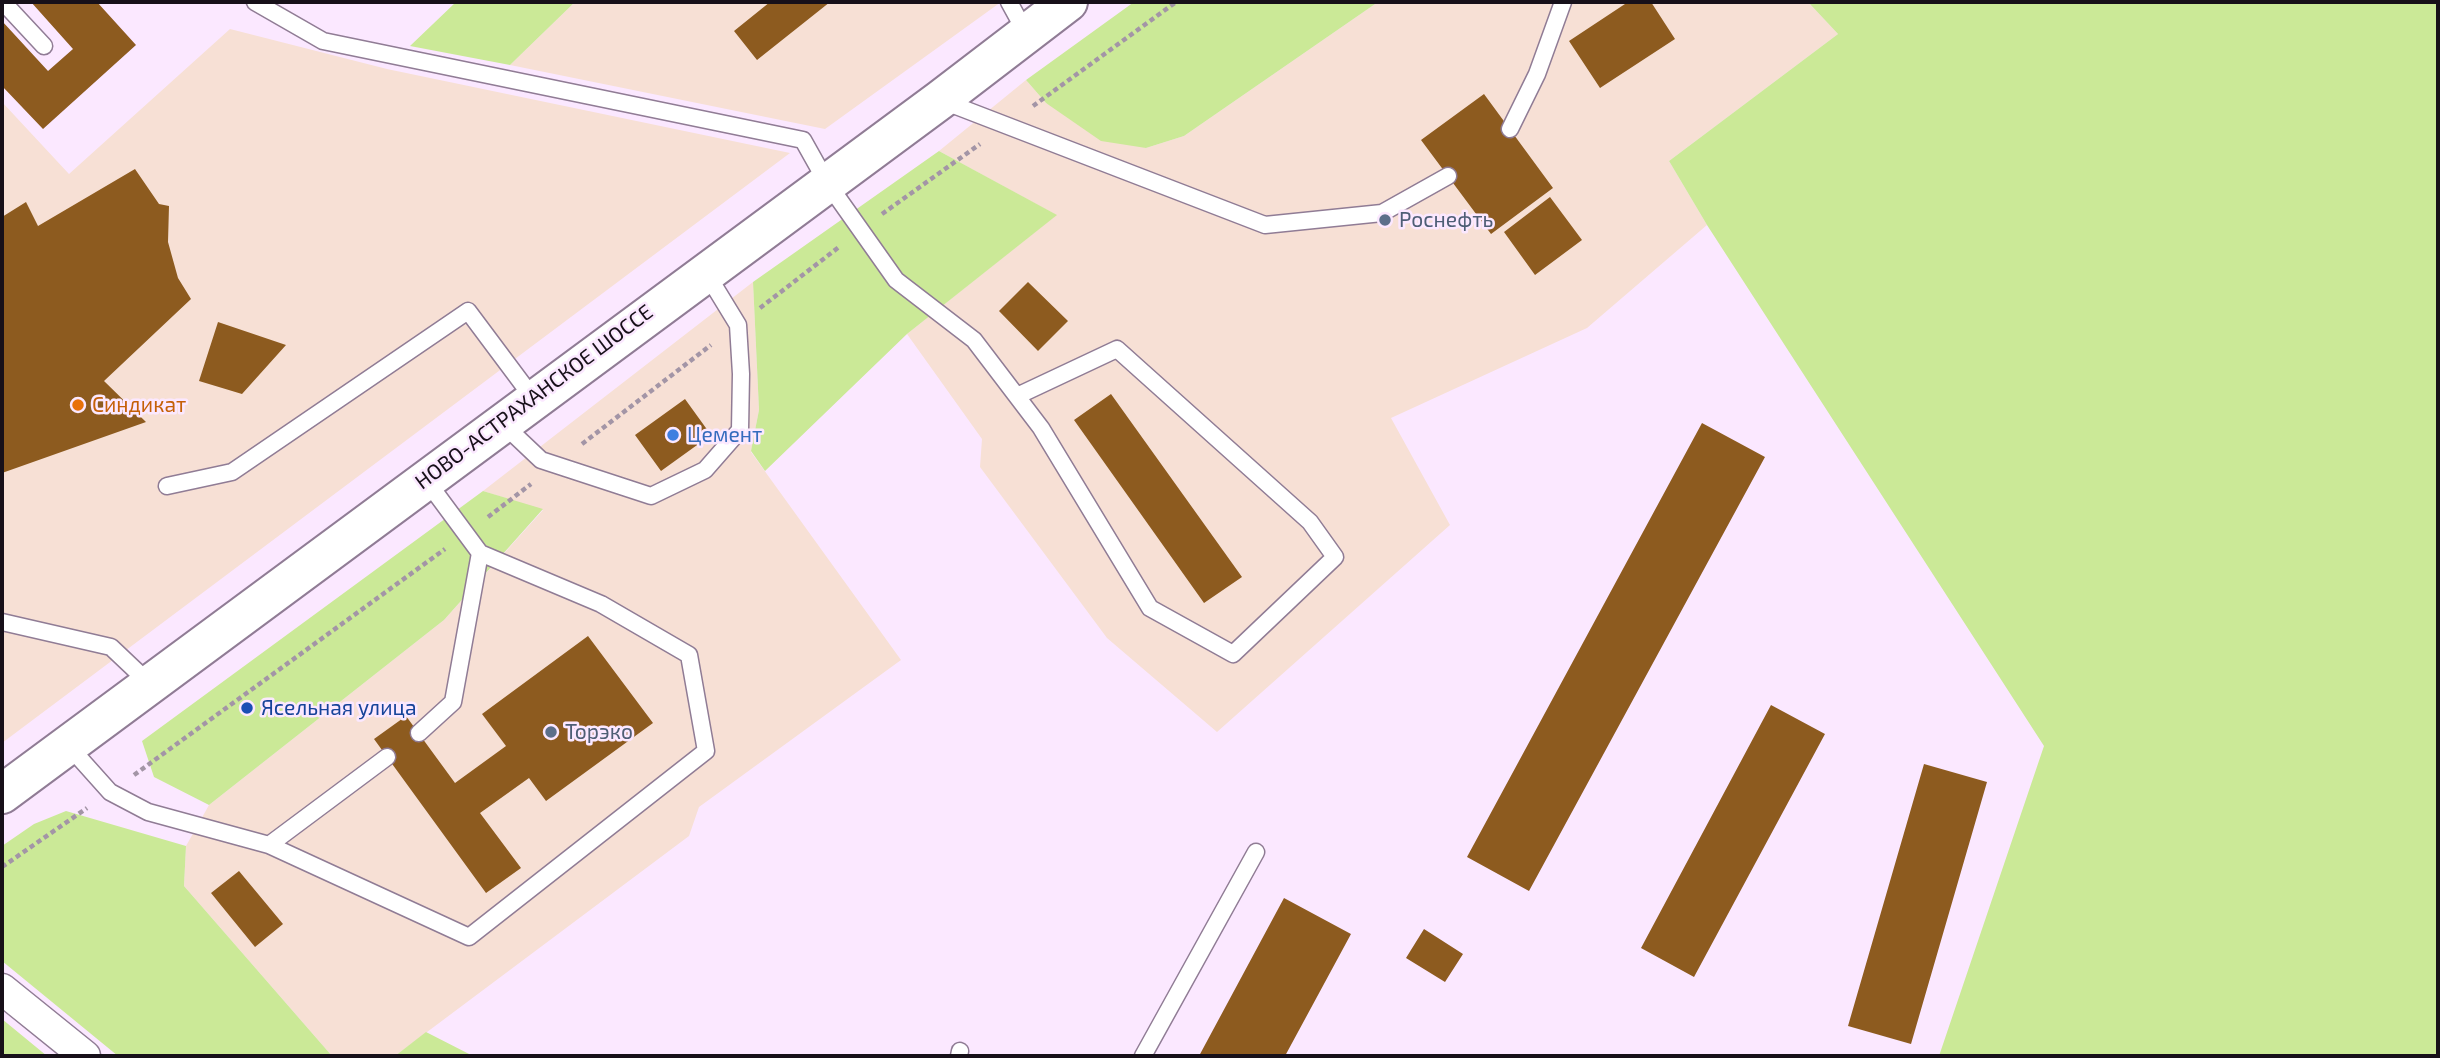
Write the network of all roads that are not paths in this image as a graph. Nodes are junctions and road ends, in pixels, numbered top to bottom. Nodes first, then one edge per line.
1 (2, 2) edge
2 (255, 2) edge
3 (1068, 2) edge
4 (1563, 2) edge
5 (1017, 17) edge
6 (44, 46) dead end
7 (940, 100) junction
8 (1510, 129) dead end
9 (1448, 176) dead end
10 (826, 181) junction
11 (705, 271) junction
12 (1017, 396) junction
13 (533, 398) junction
14 (501, 422) junction
15 (425, 478) junction
16 (167, 486) dead end
17 (480, 552) junction
18 (2, 622) edge
19 (149, 683) junction
20 (419, 733) dead end
21 (67, 744) junction
22 (387, 757) dead end
23 (2, 794) edge
24 (269, 845) junction
25 (1256, 852) dead end
26 (2, 989) edge
27 (85, 1056) edge
28 (1143, 1056) edge

1 - 6 lane
2 - 10 lane
3 - 5 main road, НОВО-АСТРАХАНСКОЕ ШОССЕ
4 - 8 lane
5 - 7 main road, НОВО-АСТРАХАНСКОЕ ШОССЕ
7 - 9 lane
7 - 10 main road, НОВО-АСТРАХАНСКОЕ ШОССЕ
10 - 11 main road, НОВО-АСТРАХАНСКОЕ ШОССЕ
10 - 12 lane
11 - 13 main road, НОВО-АСТРАХАНСКОЕ ШОССЕ
11 - 14 lane
12 - 12 lane
13 - 14 main road, НОВО-АСТРАХАНСКОЕ ШОССЕ
13 - 16 lane
14 - 15 main road, НОВО-АСТРАХАНСКОЕ ШОССЕ
15 - 17 lane
15 - 19 main road, НОВО-АСТРАХАНСКОЕ ШОССЕ
17 - 20 lane
17 - 24 lane
18 - 19 lane
19 - 21 main road, НОВО-АСТРАХАНСКОЕ ШОССЕ
21 - 23 main road, НОВО-АСТРАХАНСКОЕ ШОССЕ
21 - 24 lane
22 - 24 lane
25 - 28 lane
26 - 27 street

